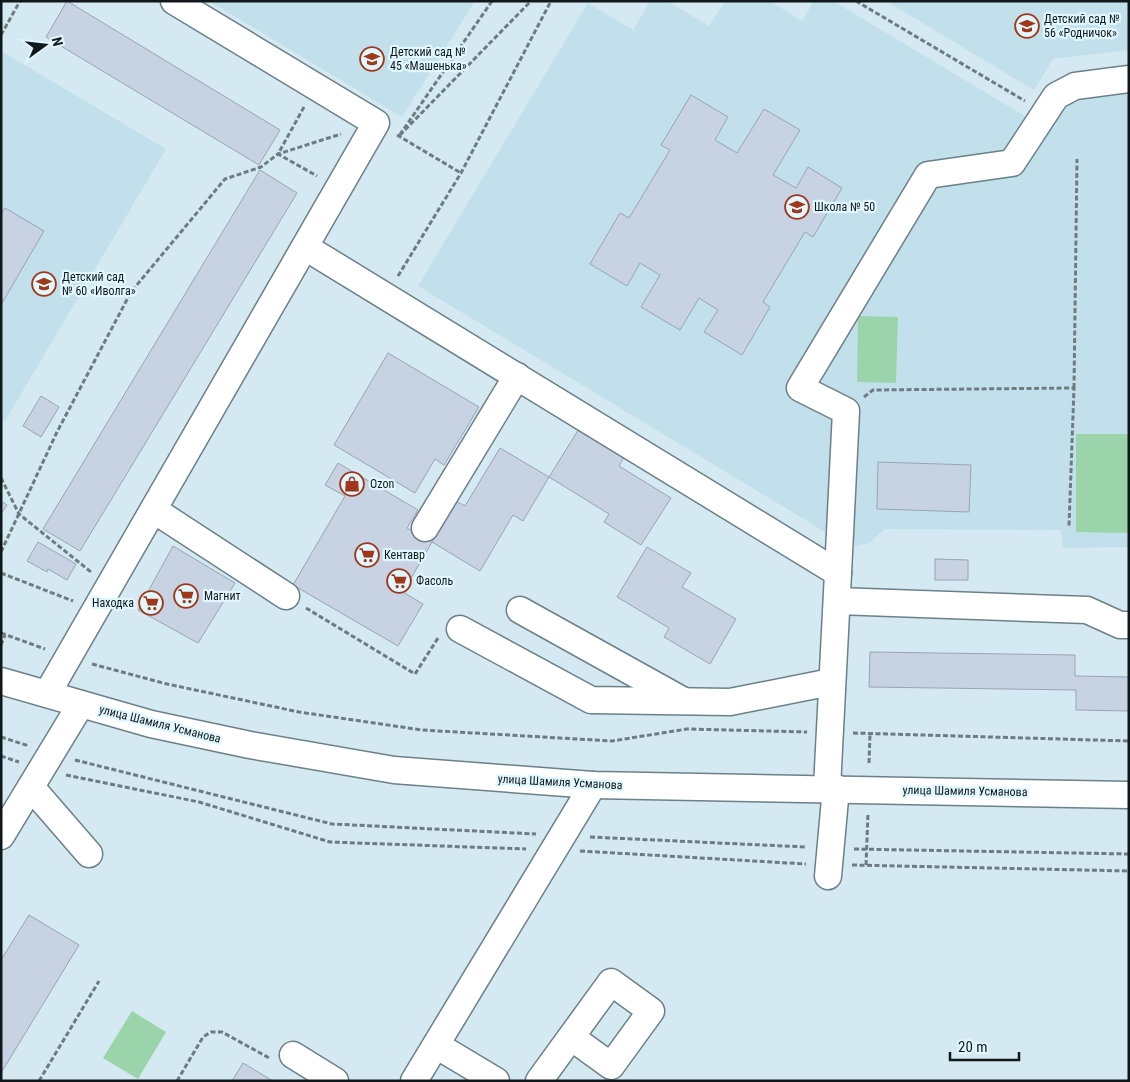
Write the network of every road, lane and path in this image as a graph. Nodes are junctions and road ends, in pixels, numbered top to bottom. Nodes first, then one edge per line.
1 (20, 1) edge
2 (174, 1) edge
3 (492, 1) edge
4 (531, 1) edge
5 (551, 1) edge
6 (856, 1) edge
7 (1, 36) edge
8 (1129, 79) edge
9 (315, 86) junction
10 (1027, 102) dead end
11 (376, 123) junction
12 (399, 136) junction
13 (278, 154) junction
14 (1077, 159) dead end
15 (461, 173) junction
16 (338, 189) junction
17 (305, 246) junction
18 (386, 296) junction
19 (517, 376) junction
20 (1074, 388) junction
21 (846, 411) junction
22 (1, 478) edge
23 (154, 510) junction
24 (19, 514) junction
25 (1069, 526) dead end
26 (426, 528) dead end
27 (1, 552) edge
28 (1, 573) edge
29 (838, 573) junction
30 (110, 587) junction
31 (286, 596) joint
32 (838, 601) junction
33 (96, 610) junction
34 (520, 610) dead end
35 (1129, 625) edge
36 (460, 628) joint
37 (3, 634) edge
38 (1, 645) edge
39 (68, 658) junction
40 (1, 681) edge
41 (831, 682) junction
42 (47, 694) junction
43 (684, 702) junction
44 (81, 704) junction
45 (829, 732) junction
46 (870, 734) junction
47 (1129, 741) edge
48 (869, 763) dead end
49 (593, 785) junction
50 (31, 787) junction
51 (832, 788) junction
52 (1129, 795) edge
53 (868, 812) dead end
54 (1, 836) edge
55 (89, 854) dead end
56 (866, 865) dead end
57 (828, 876) dead end
58 (99, 981) dead end
59 (571, 1037) dead end
60 (436, 1045) junction
61 (293, 1056) joint
62 (39, 1081) edge
63 (177, 1081) edge
64 (335, 1081) edge
65 (414, 1081) edge
66 (496, 1081) edge
67 (539, 1081) edge

1 - 7 path
2 - 9 street
3 - 12 path
4 - 12 path
5 - 15 path
6 - 10 path
8 - 21 street
9 - 11 street
9 - 13 path
11 - 12 path
11 - 13 path
11 - 16 street
12 - 15 path
13 - 16 path
13 - 24 path
14 - 20 path
15 - 18 path
16 - 17 street
17 - 18 street
17 - 23 street
18 - 19 street
19 - 26 street
19 - 29 street
20 - 21 path
20 - 25 path
21 - 29 street
22 - 24 path
23 - 30 street
23 - 31 street
24 - 27 path
24 - 30 path
28 - 33 path
29 - 32 street
30 - 33 street
31 - 36 path
32 - 35 street
32 - 41 street
33 - 39 street
34 - 43 street
36 - 43 street
37 - 38 path
37 - 39 path
39 - 42 street
39 - 45 path
40 - 42 street, улица Шамиля Усманова
41 - 43 street
41 - 45 street
42 - 44 street, улица Шамиля Усманова
44 - 49 street, улица Шамиля Усманова
44 - 50 street
45 - 46 path
45 - 51 street
46 - 47 path
46 - 48 path
49 - 51 street, улица Шамиля Усманова
49 - 60 street
50 - 54 street
50 - 55 street
51 - 52 street, улица Шамиля Усманова
51 - 57 street
53 - 56 path
58 - 62 path
59 - 67 street
60 - 65 street
60 - 66 street
61 - 63 path
61 - 64 street

